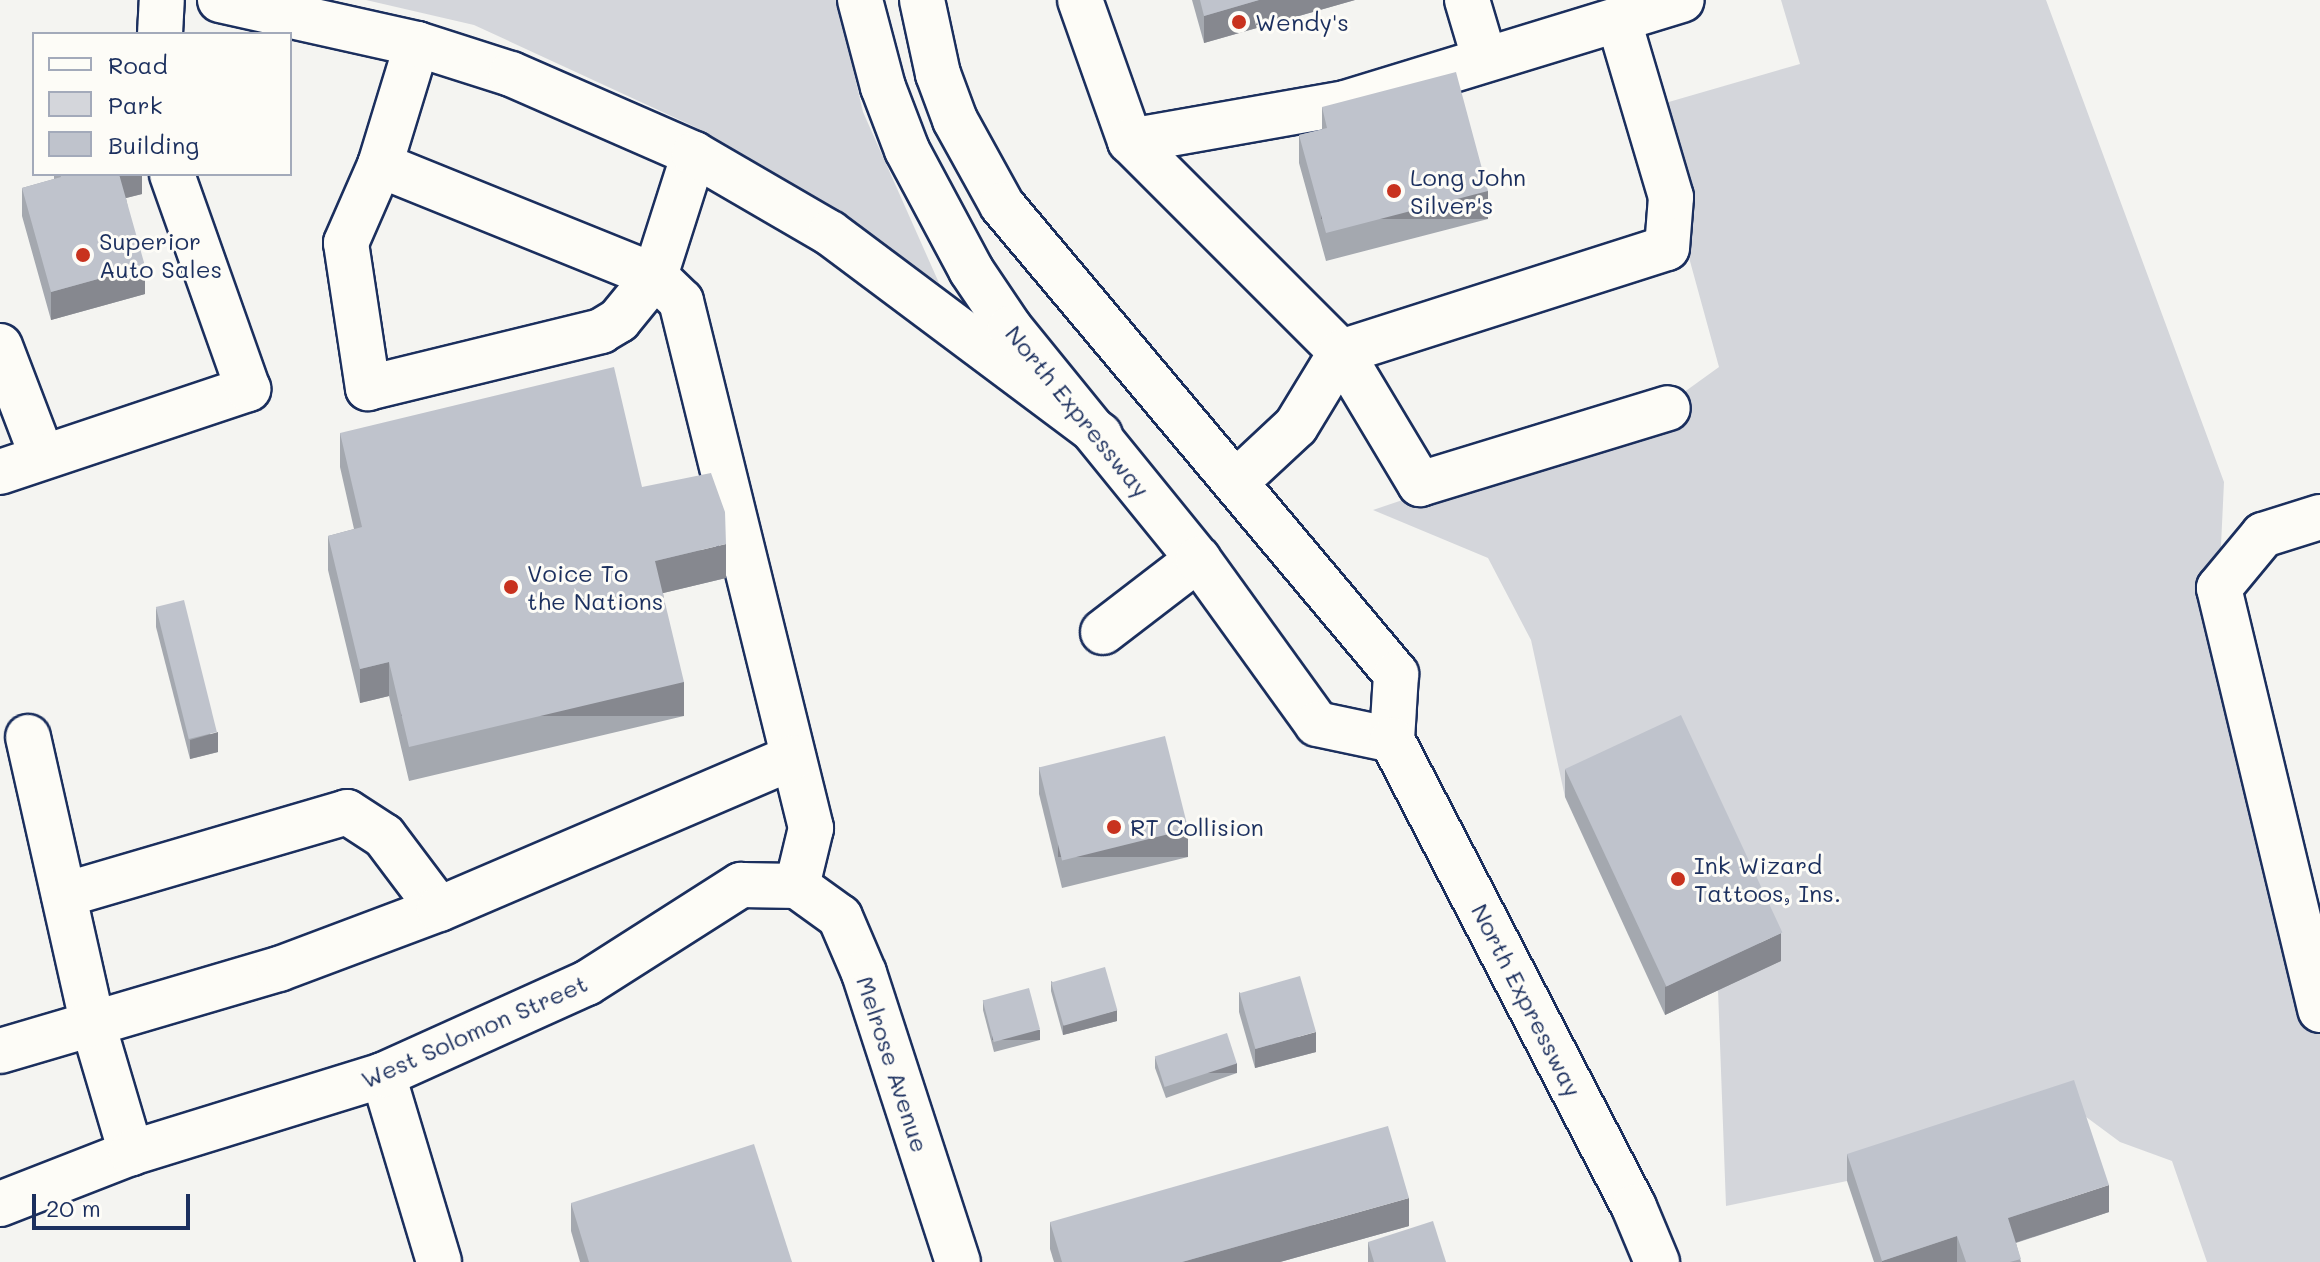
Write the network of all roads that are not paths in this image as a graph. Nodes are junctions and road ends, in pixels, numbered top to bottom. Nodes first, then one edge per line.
1 (162, 0) edge
2 (220, 0) edge
3 (860, 0) edge
4 (922, 0) edge
5 (1080, 0) edge
6 (1467, 0) edge
7 (1682, 0) edge
8 (1565, 18) edge
9 (1619, 22) junction
10 (160, 32) edge
11 (417, 44) junction
12 (1484, 57) junction
13 (1130, 141) junction
14 (694, 154) junction
15 (380, 165) junction
16 (173, 176) edge
17 (655, 276) junction
18 (0, 346) edge
19 (1341, 352) junction
20 (1668, 408) dead end
21 (1100, 435) junction
22 (42, 456) junction
23 (0, 472) edge
24 (1238, 480) junction
25 (2320, 517) edge
26 (1198, 559) junction
27 (1103, 632) dead end
28 (28, 737) dead end
29 (1392, 740) junction
30 (793, 757) junction
31 (797, 886) junction
32 (64, 895) junction
33 (439, 909) junction
34 (2320, 1010) edge
35 (92, 1021) junction
36 (0, 1051) edge
37 (383, 1075) junction
38 (131, 1153) junction
39 (3, 1188) edge
40 (1649, 1259) edge
41 (439, 1262) edge
42 (958, 1262) edge

1 - 10 main road
2 - 11 main road
3 - 21 main road, North Expressway
4 - 24 main road
5 - 13 main road
6 - 12 main road
7 - 9 main road
8 - 9 main road
8 - 12 main road
9 - 19 main road
11 - 14 main road
11 - 15 main road
12 - 13 main road
13 - 19 main road
14 - 17 main road
14 - 21 main road
15 - 17 main road
15 - 17 main road
16 - 22 main road
17 - 30 main road
18 - 22 main road
19 - 20 main road
19 - 24 main road
21 - 26 main road, North Expressway
22 - 23 main road
24 - 29 main road
25 - 34 main road
26 - 27 main road
26 - 29 main road, North Expressway
28 - 32 main road
29 - 40 main road, North Expressway
30 - 31 main road
30 - 33 main road
31 - 37 main road, West Solomon Street
31 - 42 main road, Melrose Avenue
32 - 33 main road
32 - 35 main road
33 - 35 main road
35 - 36 main road
35 - 38 main road
37 - 38 main road, West Solomon Street
37 - 41 main road
38 - 39 main road, West Solomon Street

